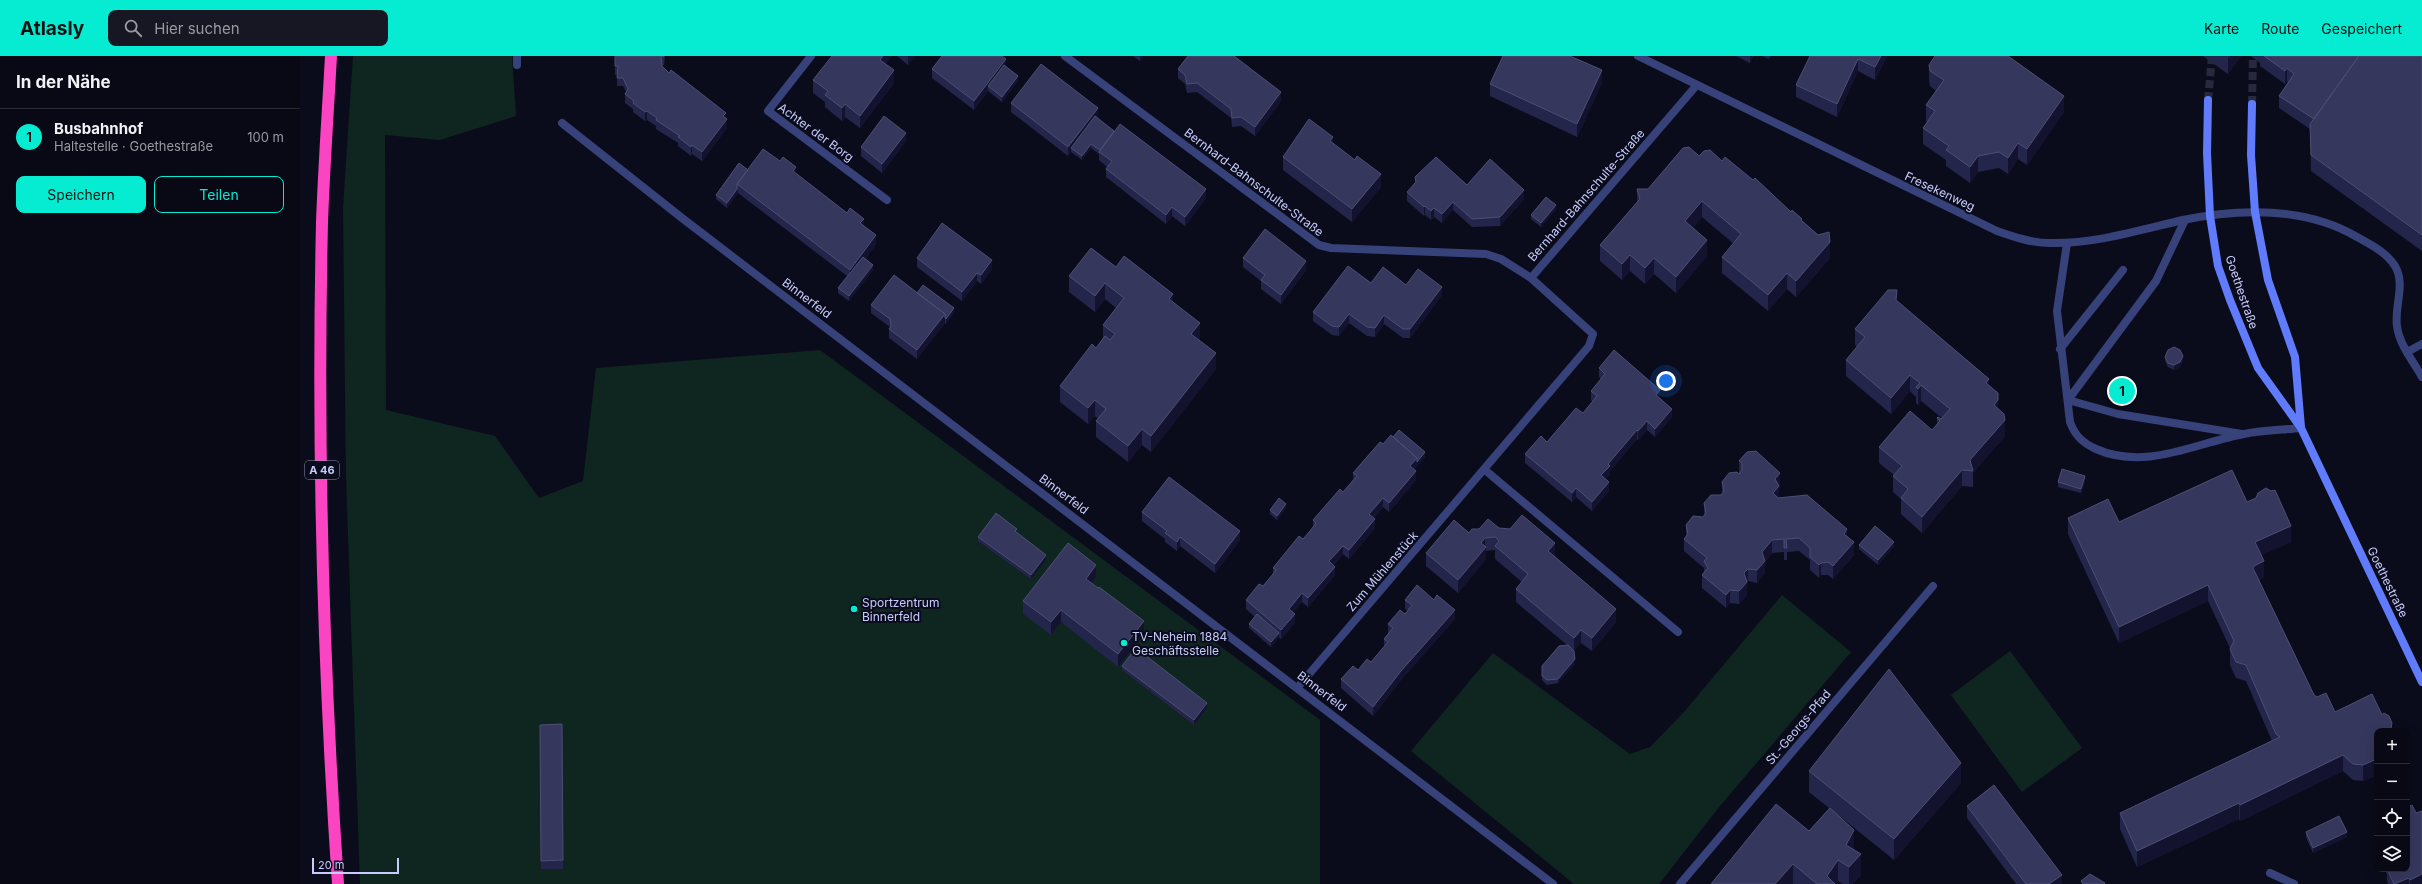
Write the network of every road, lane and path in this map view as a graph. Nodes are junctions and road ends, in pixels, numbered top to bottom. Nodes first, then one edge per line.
1 (331, 56) edge
2 (811, 56) edge
3 (1065, 56) edge
4 (1638, 56) edge
5 (1696, 86) junction
6 (2208, 100) tunnel mouth
7 (2252, 104) tunnel mouth
8 (562, 123) dead end
9 (887, 200) dead end
10 (2255, 212) junction
11 (2210, 216) junction
12 (2185, 220) junction
13 (2067, 243) junction
14 (2123, 270) dead end
15 (1531, 278) junction
16 (2422, 344) edge
17 (2060, 349) junction
18 (2407, 352) junction
19 (2422, 377) edge
20 (2068, 400) junction
21 (2301, 428) junction
22 (2243, 434) junction
23 (1485, 470) junction
24 (1933, 586) dead end
25 (1678, 632) dead end
26 (2422, 682) edge
27 (1298, 687) junction
28 (2270, 873) dead end
29 (338, 884) edge
30 (1553, 884) edge
31 (1680, 884) edge
32 (2294, 884) edge

1 - 29 highway, A 46
2 - 9 street, Achter der Borg
3 - 15 street, Bernhard-Bahnschulte-Straße
4 - 5 street, Fresekenweg
5 - 13 street, Fresekenweg
5 - 15 street, Bernhard-Bahnschulte-Straße
6 - 11 street, Goethestraße
7 - 10 street, Goethestraße
8 - 27 street, Binnerfeld
10 - 11 street, Fresekenweg
10 - 18 street, Fresekenweg
10 - 21 street, Goethestraße
11 - 12 street, Fresekenweg
11 - 21 street, Goethestraße
12 - 13 street, Fresekenweg
12 - 20 street
13 - 17 street
14 - 17 street
15 - 23 street, Zum Mühlenstück
16 - 18 street
17 - 20 street
18 - 19 street, Fresekenweg
20 - 22 street
20 - 22 street
21 - 22 street
21 - 26 street, Goethestraße
23 - 25 street
23 - 27 street, Zum Mühlenstück
24 - 31 street, St.-Georgs-Pfad
27 - 30 street, Binnerfeld
28 - 32 street

